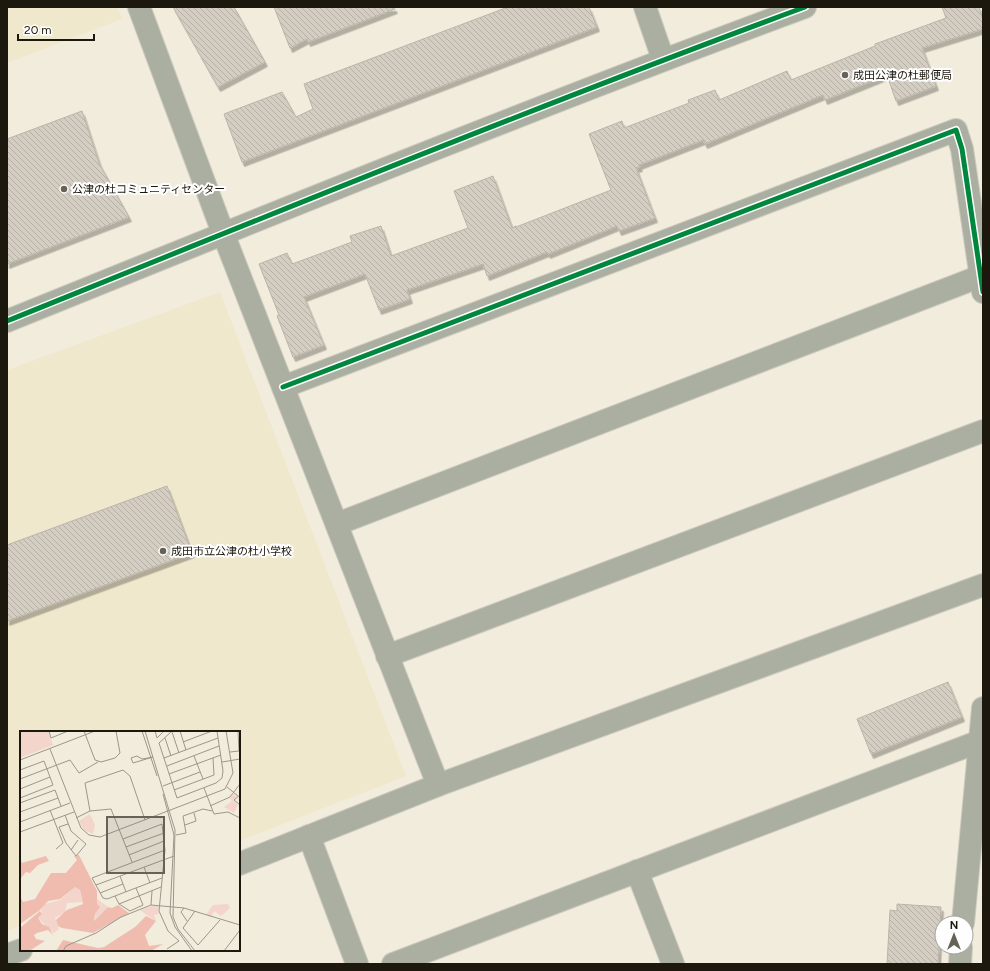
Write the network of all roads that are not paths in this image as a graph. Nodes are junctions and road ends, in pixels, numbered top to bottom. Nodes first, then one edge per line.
1 (139, 7) edge
2 (645, 7) edge
3 (805, 7) edge
4 (663, 59) junction
5 (223, 233) junction
6 (982, 284) edge
7 (7, 321) edge
8 (283, 387) junction
9 (983, 431) edge
10 (337, 524) junction
11 (983, 585) edge
12 (387, 656) junction
13 (983, 708) edge
14 (982, 741) edge
15 (438, 785) junction
16 (309, 836) junction
17 (240, 864) edge
18 (637, 871) junction
19 (964, 915) edge
20 (20, 950) edge
21 (7, 955) edge
22 (357, 964) edge
23 (393, 964) edge
24 (673, 964) edge

1 - 5 street
2 - 4 street
3 - 4 street
4 - 5 street
5 - 7 street
5 - 8 street
6 - 8 street
6 - 10 street
8 - 10 street
9 - 12 street
10 - 12 street
11 - 15 street
12 - 15 street
13 - 14 street
14 - 18 street
14 - 19 street
15 - 16 street
16 - 17 street
16 - 22 street
18 - 23 street
18 - 24 street
20 - 21 street

